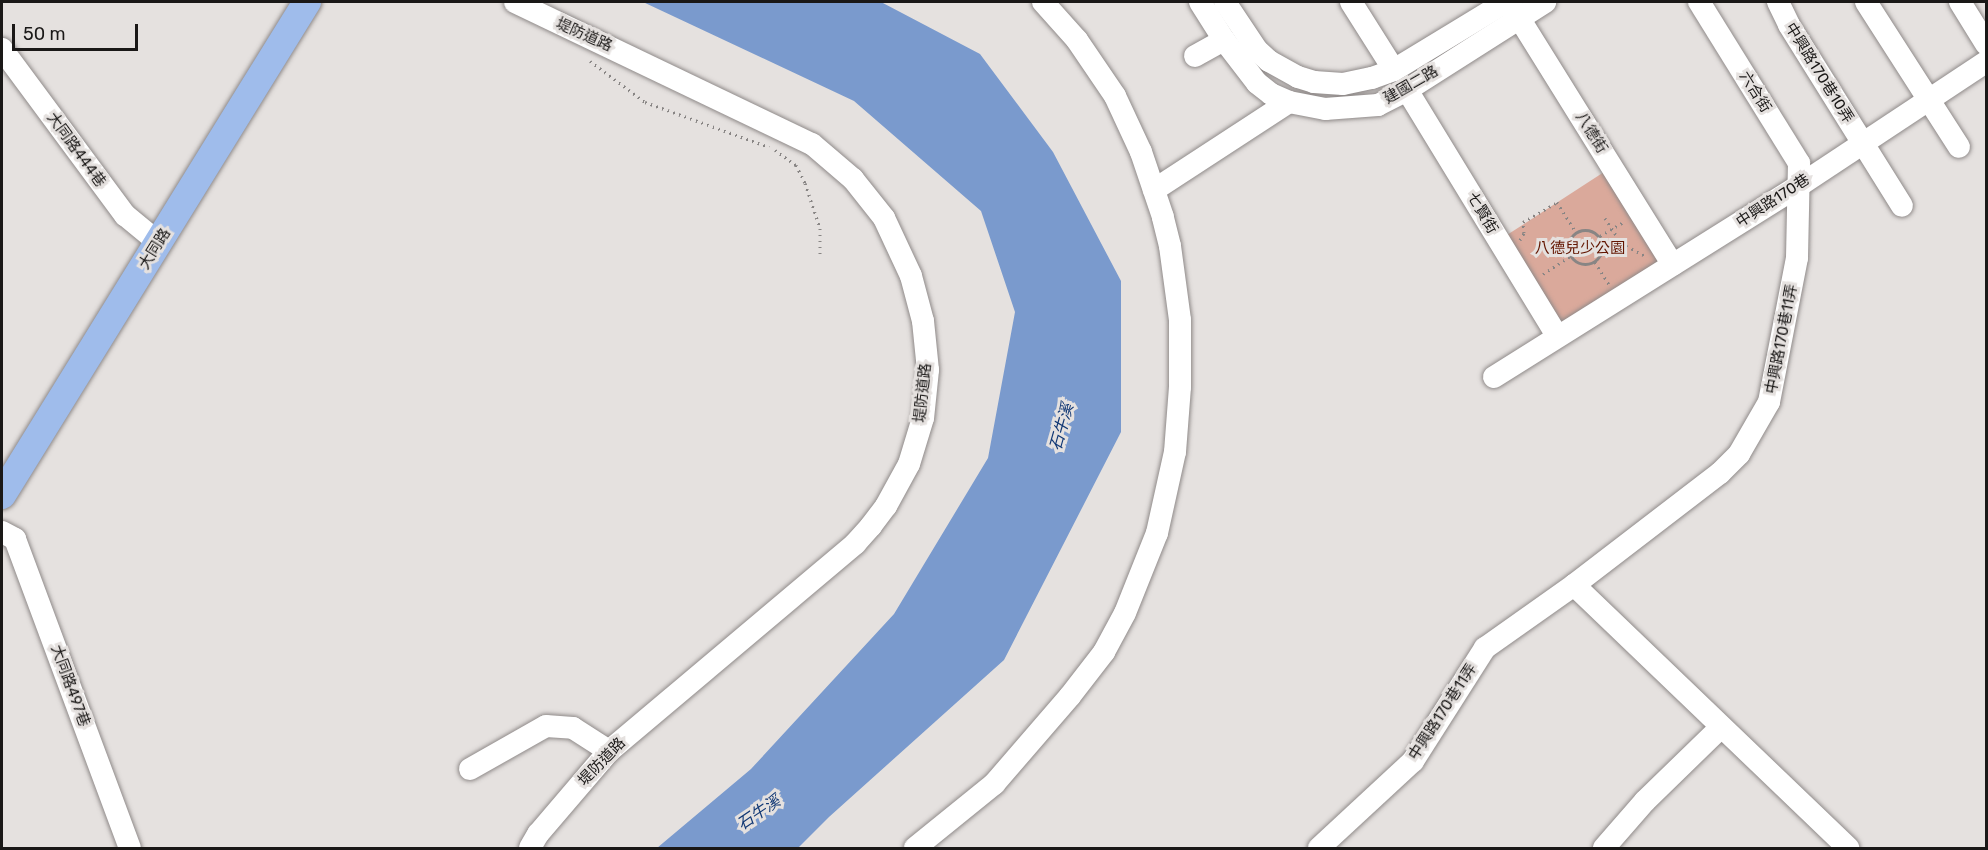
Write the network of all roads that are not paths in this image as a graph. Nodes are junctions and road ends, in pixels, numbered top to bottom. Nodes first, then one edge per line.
1 (307, 2) edge
2 (515, 2) edge
3 (1043, 2) edge
4 (1200, 2) edge
5 (1225, 2) edge
6 (1351, 2) edge
7 (1545, 2) edge
8 (1699, 2) edge
9 (1778, 2) edge
10 (1866, 2) edge
11 (1960, 2) edge
12 (1511, 7) edge
13 (1224, 40) junction
14 (1986, 44) edge
15 (2, 48) edge
16 (1195, 56) dead end
17 (1986, 62) edge
18 (1394, 69) junction
19 (1407, 90) junction
20 (1929, 100) junction
21 (1289, 102) junction
22 (1863, 143) junction
23 (1959, 147) dead end
24 (1800, 185) junction
25 (1154, 190) junction
26 (1902, 206) dead end
27 (159, 243) junction
28 (1673, 265) junction
29 (1557, 336) junction
30 (1494, 377) dead end
31 (2, 495) edge
32 (2, 532) edge
33 (1574, 585) junction
34 (1721, 726) junction
35 (609, 752) junction
36 (470, 769) dead end
37 (130, 849) edge
38 (530, 849) edge
39 (915, 849) edge
40 (1319, 849) edge
41 (1604, 849) edge
42 (1848, 849) edge

1 - 27 main road, 大同路
2 - 35 street, 堤防道路
3 - 25 street
4 - 13 street, 建國二路
5 - 18 street, 建國二路
6 - 18 street
7 - 12 street, 建國二路
8 - 24 street, 六合街
9 - 22 street, 中興路170巷10弄
10 - 20 street
11 - 14 street
12 - 18 street, 建國二路
12 - 19 street, 建國二路
12 - 28 street, 八德街
13 - 16 street
13 - 21 street, 建國二路
15 - 27 street, 大同路444巷
17 - 20 street, 中興路170巷
19 - 21 street, 建國二路
19 - 29 street, 七賢街
20 - 22 street, 中興路170巷
20 - 23 street
21 - 25 street
22 - 24 street, 中興路170巷
22 - 26 street, 中興路170巷10弄
24 - 28 street, 中興路170巷
24 - 33 street, 中興路170巷11弄
25 - 39 street
27 - 31 main road, 大同路
28 - 29 street, 中興路170巷
29 - 30 street, 中興路170巷
32 - 37 street, 大同路497巷
33 - 34 street
33 - 40 street, 中興路170巷11弄
34 - 41 street
34 - 42 street
35 - 36 street
35 - 38 street, 堤防道路

